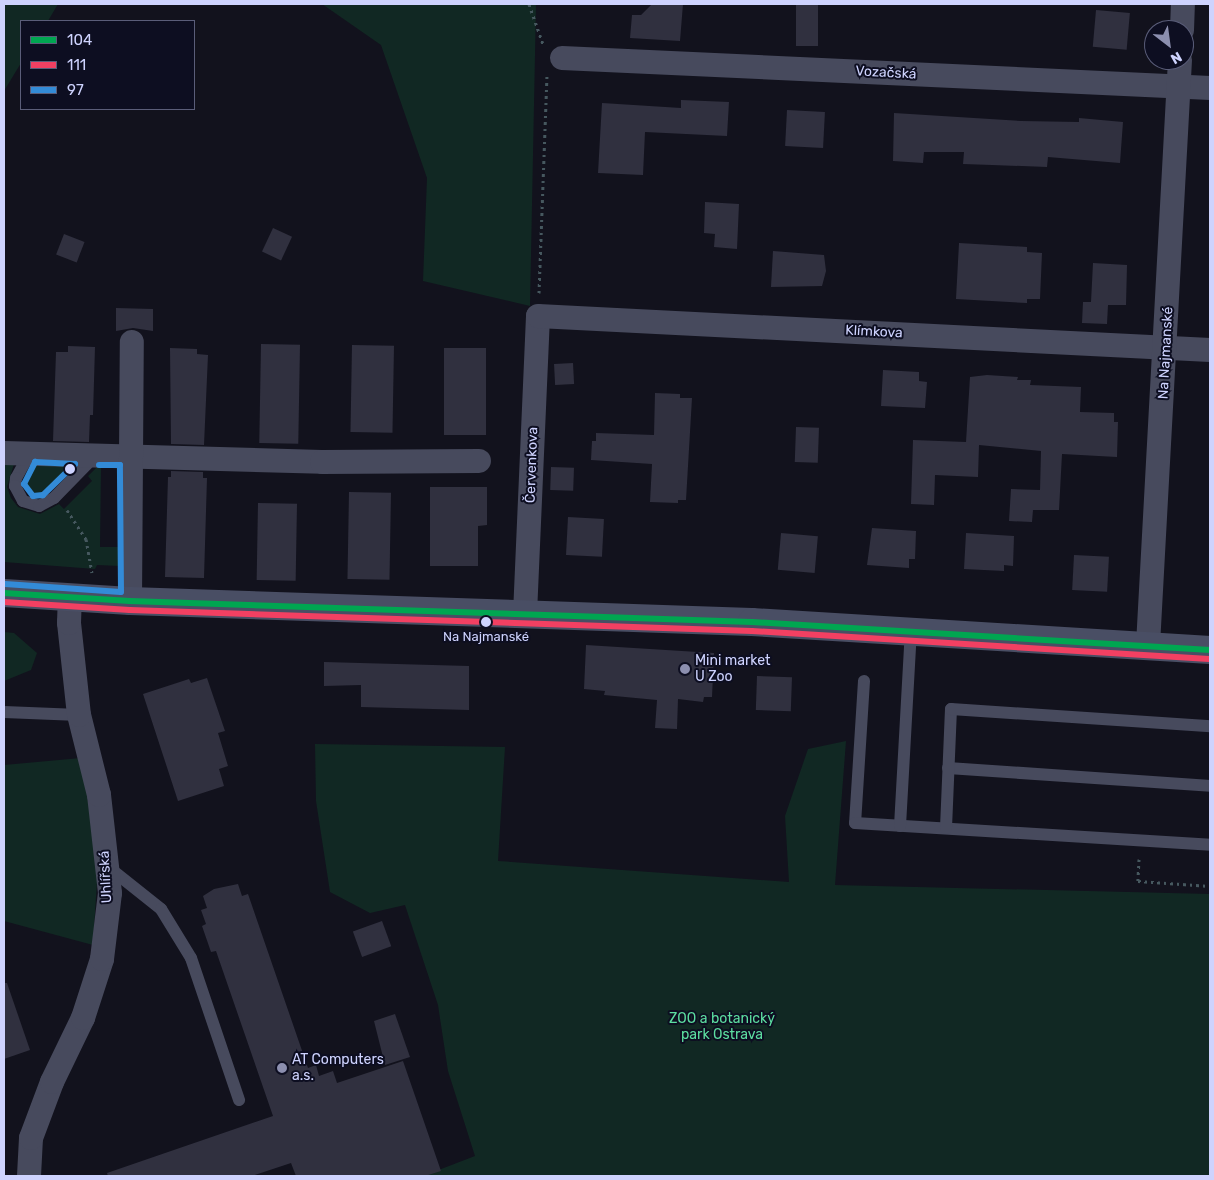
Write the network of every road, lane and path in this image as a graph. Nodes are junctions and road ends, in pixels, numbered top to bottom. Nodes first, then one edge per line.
1 (529, 4) edge
2 (1183, 4) edge
3 (1182, 20) edge
4 (551, 58) junction
5 (1180, 70) edge
6 (1179, 86) junction
7 (1210, 88) edge
8 (538, 316) junction
9 (132, 342) dead end
10 (1166, 347) junction
11 (1210, 350) edge
12 (4, 453) edge
13 (30, 453) junction
14 (95, 456) junction
15 (129, 457) junction
16 (479, 461) dead end
17 (63, 505) dead end
18 (92, 573) dead end
19 (4, 593) edge
20 (70, 598) junction
21 (130, 601) junction
22 (525, 614) junction
23 (911, 632) junction
24 (1148, 645) junction
25 (1210, 650) edge
26 (864, 682) dead end
27 (4, 712) edge
28 (79, 715) junction
29 (1210, 726) edge
30 (948, 768) junction
31 (1210, 786) edge
32 (900, 826) junction
33 (946, 828) junction
34 (1140, 841) junction
35 (1210, 845) edge
36 (107, 866) junction
37 (1210, 886) edge
38 (239, 1100) dead end
39 (29, 1176) edge

1 - 4 path
2 - 3 street
4 - 6 street, Vozačská
4 - 8 path
5 - 6 street, Na Najmanské
6 - 7 street, Vozačská
6 - 10 street, Na Najmanské
8 - 10 street, Klímkova
8 - 22 street, Červenkova
9 - 15 street
10 - 11 street, Klímkova
10 - 24 street, Na Najmanské
12 - 13 street
13 - 14 street
13 - 14 lane
14 - 15 street
15 - 16 street
15 - 21 street
17 - 18 path
19 - 20 street
20 - 21 street
20 - 28 street, Uhlířská
21 - 22 street
22 - 23 street
23 - 24 street
23 - 32 lane
24 - 25 street
26 - 32 lane
27 - 28 lane
28 - 36 street, Uhlířská
29 - 30 lane
30 - 31 lane
30 - 33 lane
32 - 33 lane
33 - 34 lane
34 - 35 lane
34 - 37 path
36 - 38 lane
36 - 39 street, Uhlířská

